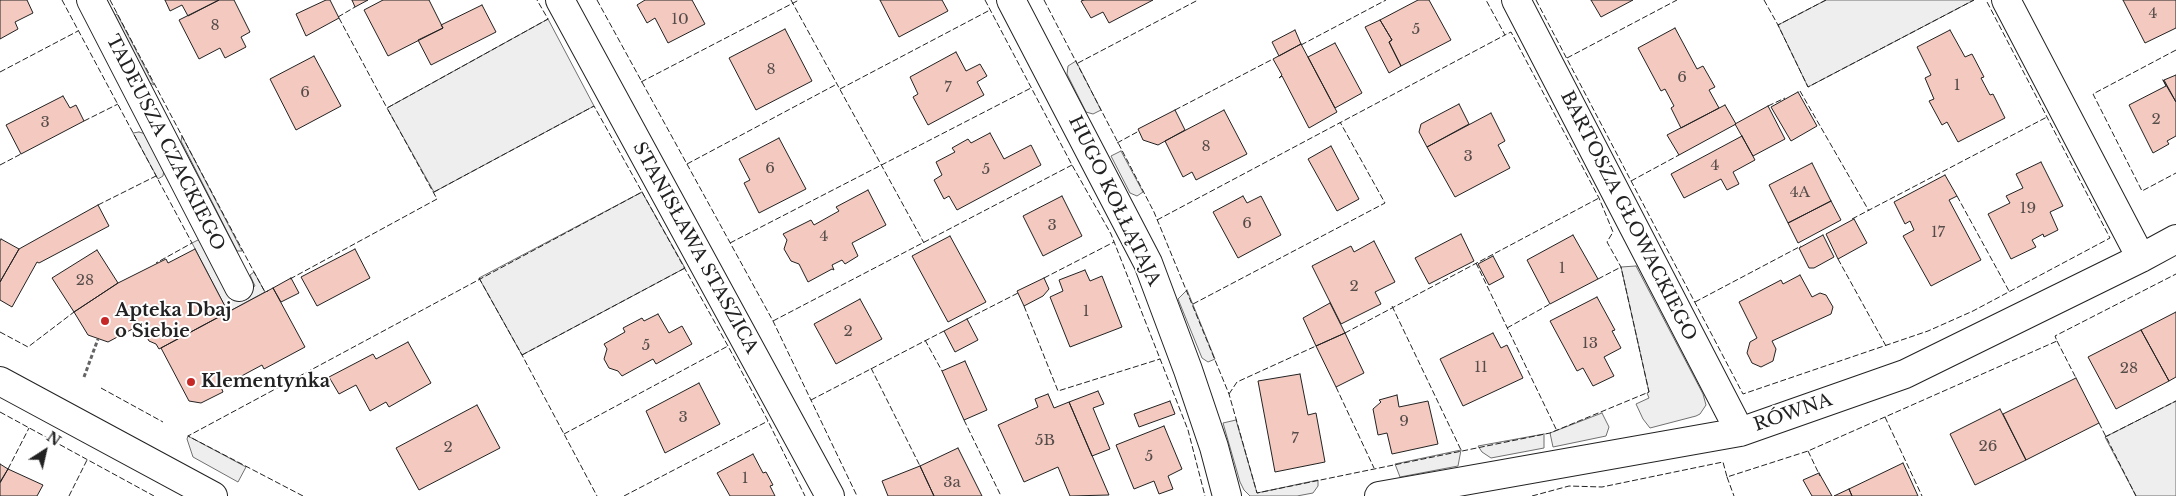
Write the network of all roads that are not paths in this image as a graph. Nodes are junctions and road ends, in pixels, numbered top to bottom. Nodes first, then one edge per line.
1 (91, 0) edge
2 (560, 0) edge
3 (1011, 0) edge
4 (1516, 0) edge
5 (2006, 0) edge
6 (2176, 239) edge
7 (2141, 258) junction
8 (239, 287) dead end
9 (0, 381) edge
10 (1740, 432) junction
11 (213, 496) edge
12 (830, 496) edge
13 (1228, 496) edge
14 (1379, 496) edge

1 - 8 street, TADEUSZA CZACKIEGO
2 - 12 street, STANISŁAWA STASZICA
3 - 13 street, HUGO KOŁŁĄTAJA
4 - 10 street, BARTOSZA GŁOWACKIEGO
5 - 7 street
6 - 7 street, RÓWNA
7 - 10 street, RÓWNA
9 - 11 street
10 - 14 street, RÓWNA

